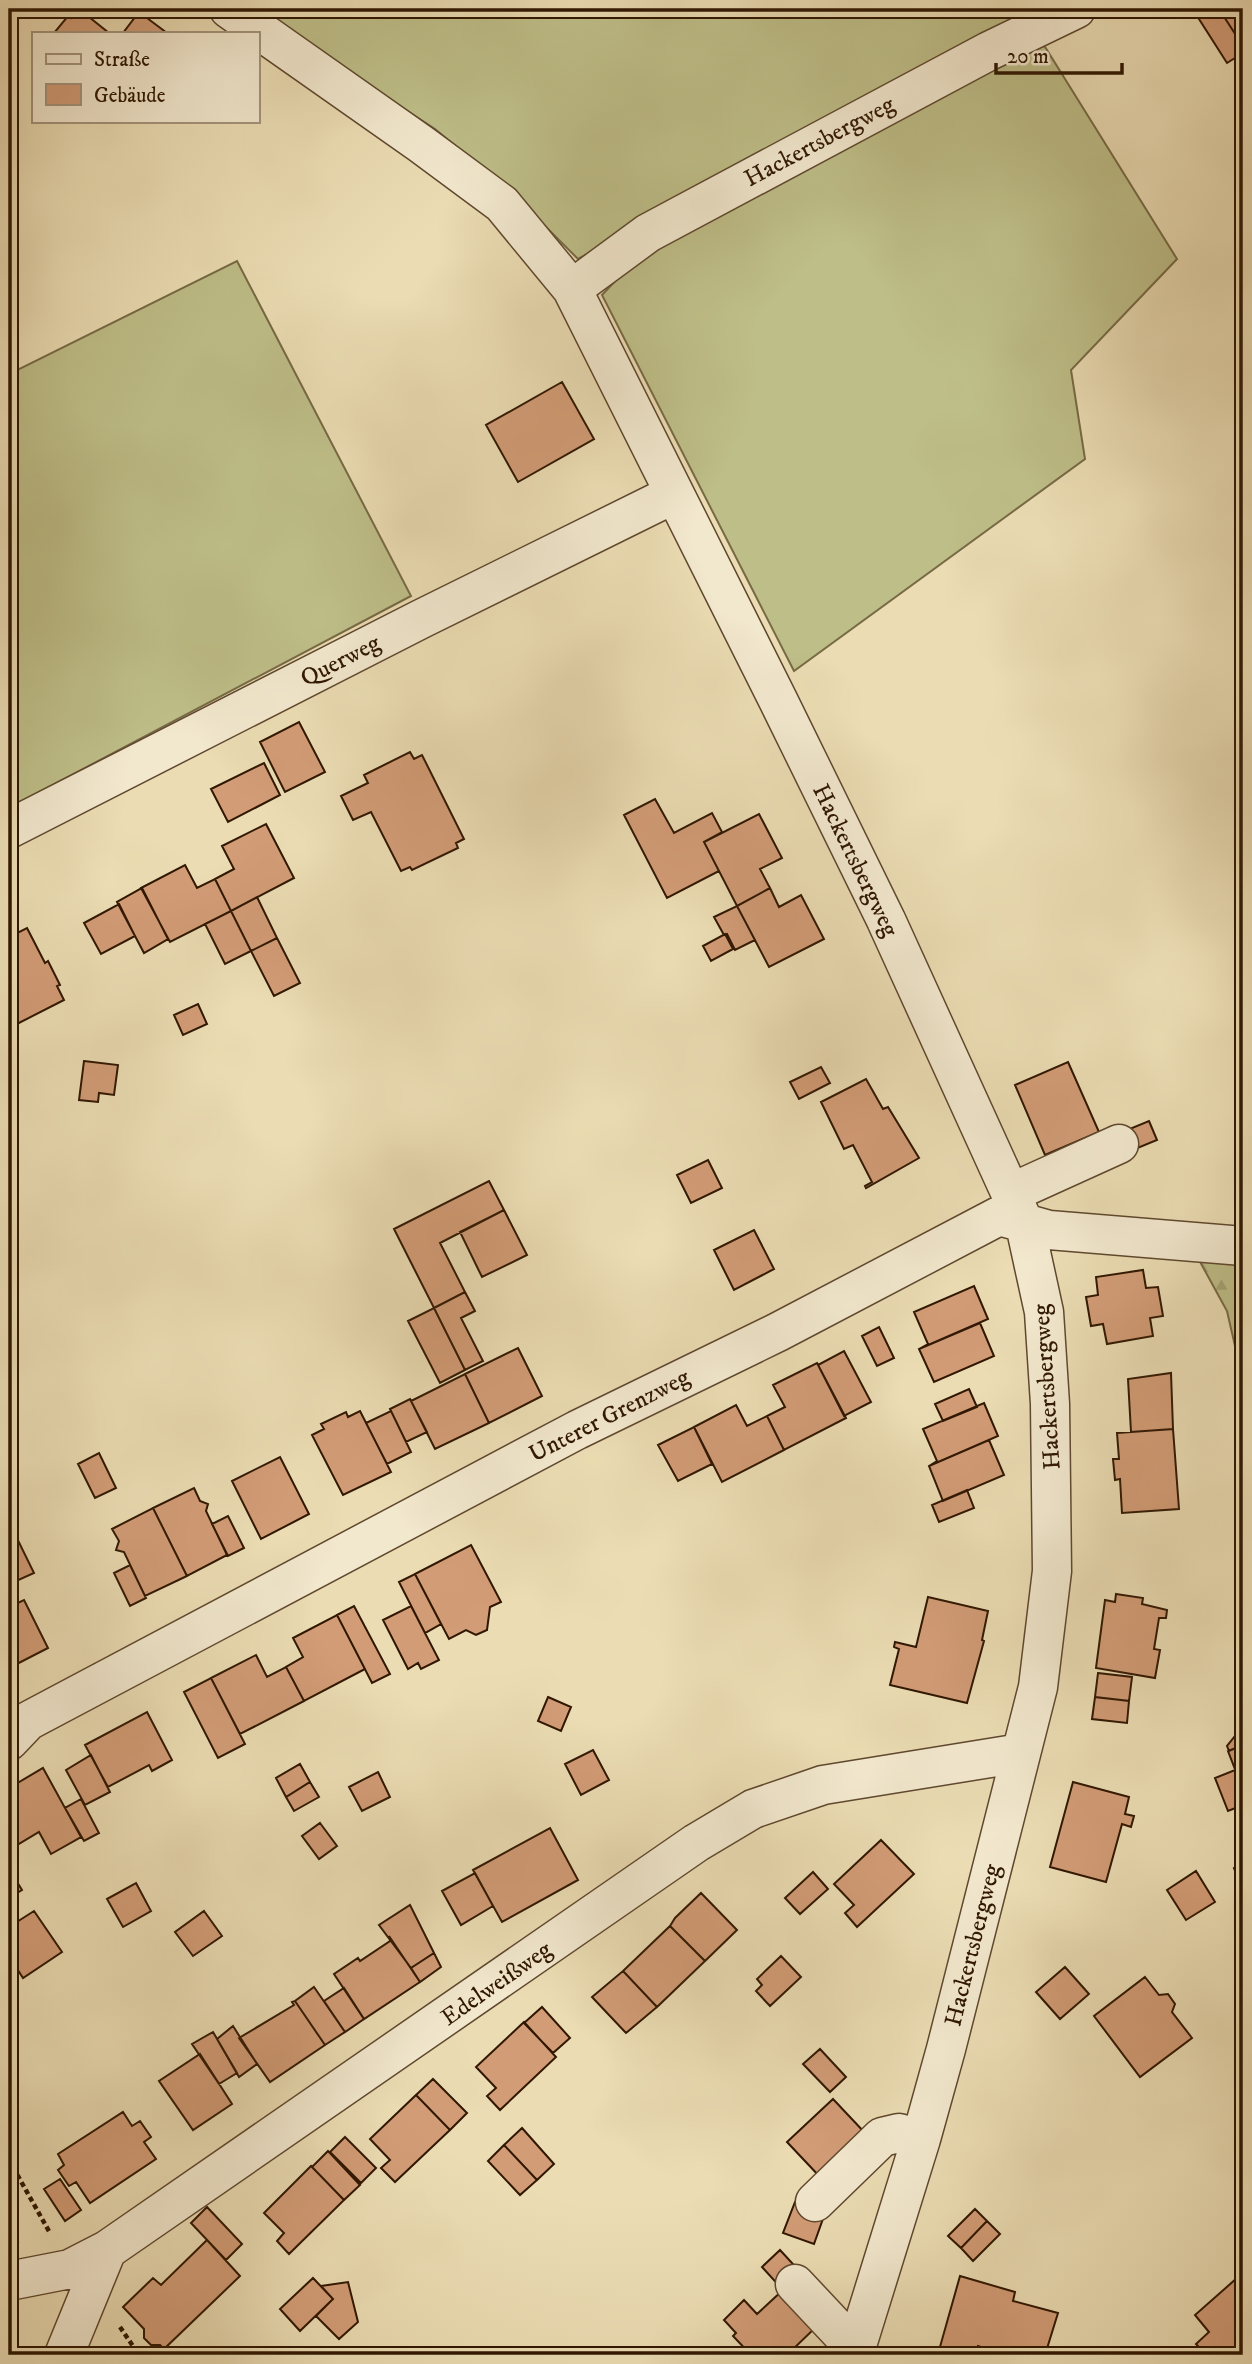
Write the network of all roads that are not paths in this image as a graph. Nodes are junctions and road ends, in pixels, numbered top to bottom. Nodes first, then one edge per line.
1 (229, 9) edge
2 (1076, 9) edge
3 (572, 289) junction
4 (674, 494) junction
5 (9, 829) edge
6 (1119, 1144) dead end
7 (1018, 1209) junction
8 (1243, 1245) edge
9 (9, 1741) edge
10 (1021, 1753) junction
11 (921, 2139) junction
12 (815, 2202) dead end
13 (107, 2250) junction
14 (9, 2281) edge
15 (795, 2284) dead end
16 (857, 2351) edge
17 (64, 2355) edge

1 - 3 street, Hackertsbergweg
2 - 3 street, Hackertsbergweg
3 - 4 street, Hackertsbergweg
4 - 5 street, Querweg
4 - 7 street, Hackertsbergweg
6 - 7 street
7 - 8 street, Unterer Grenzweg
7 - 9 street, Unterer Grenzweg
7 - 10 street, Hackertsbergweg
10 - 11 street, Hackertsbergweg
10 - 13 street, Edelweißweg
11 - 12 street
11 - 16 street, Hackertsbergweg
13 - 14 street, Edelweißweg
13 - 17 street
15 - 16 street

